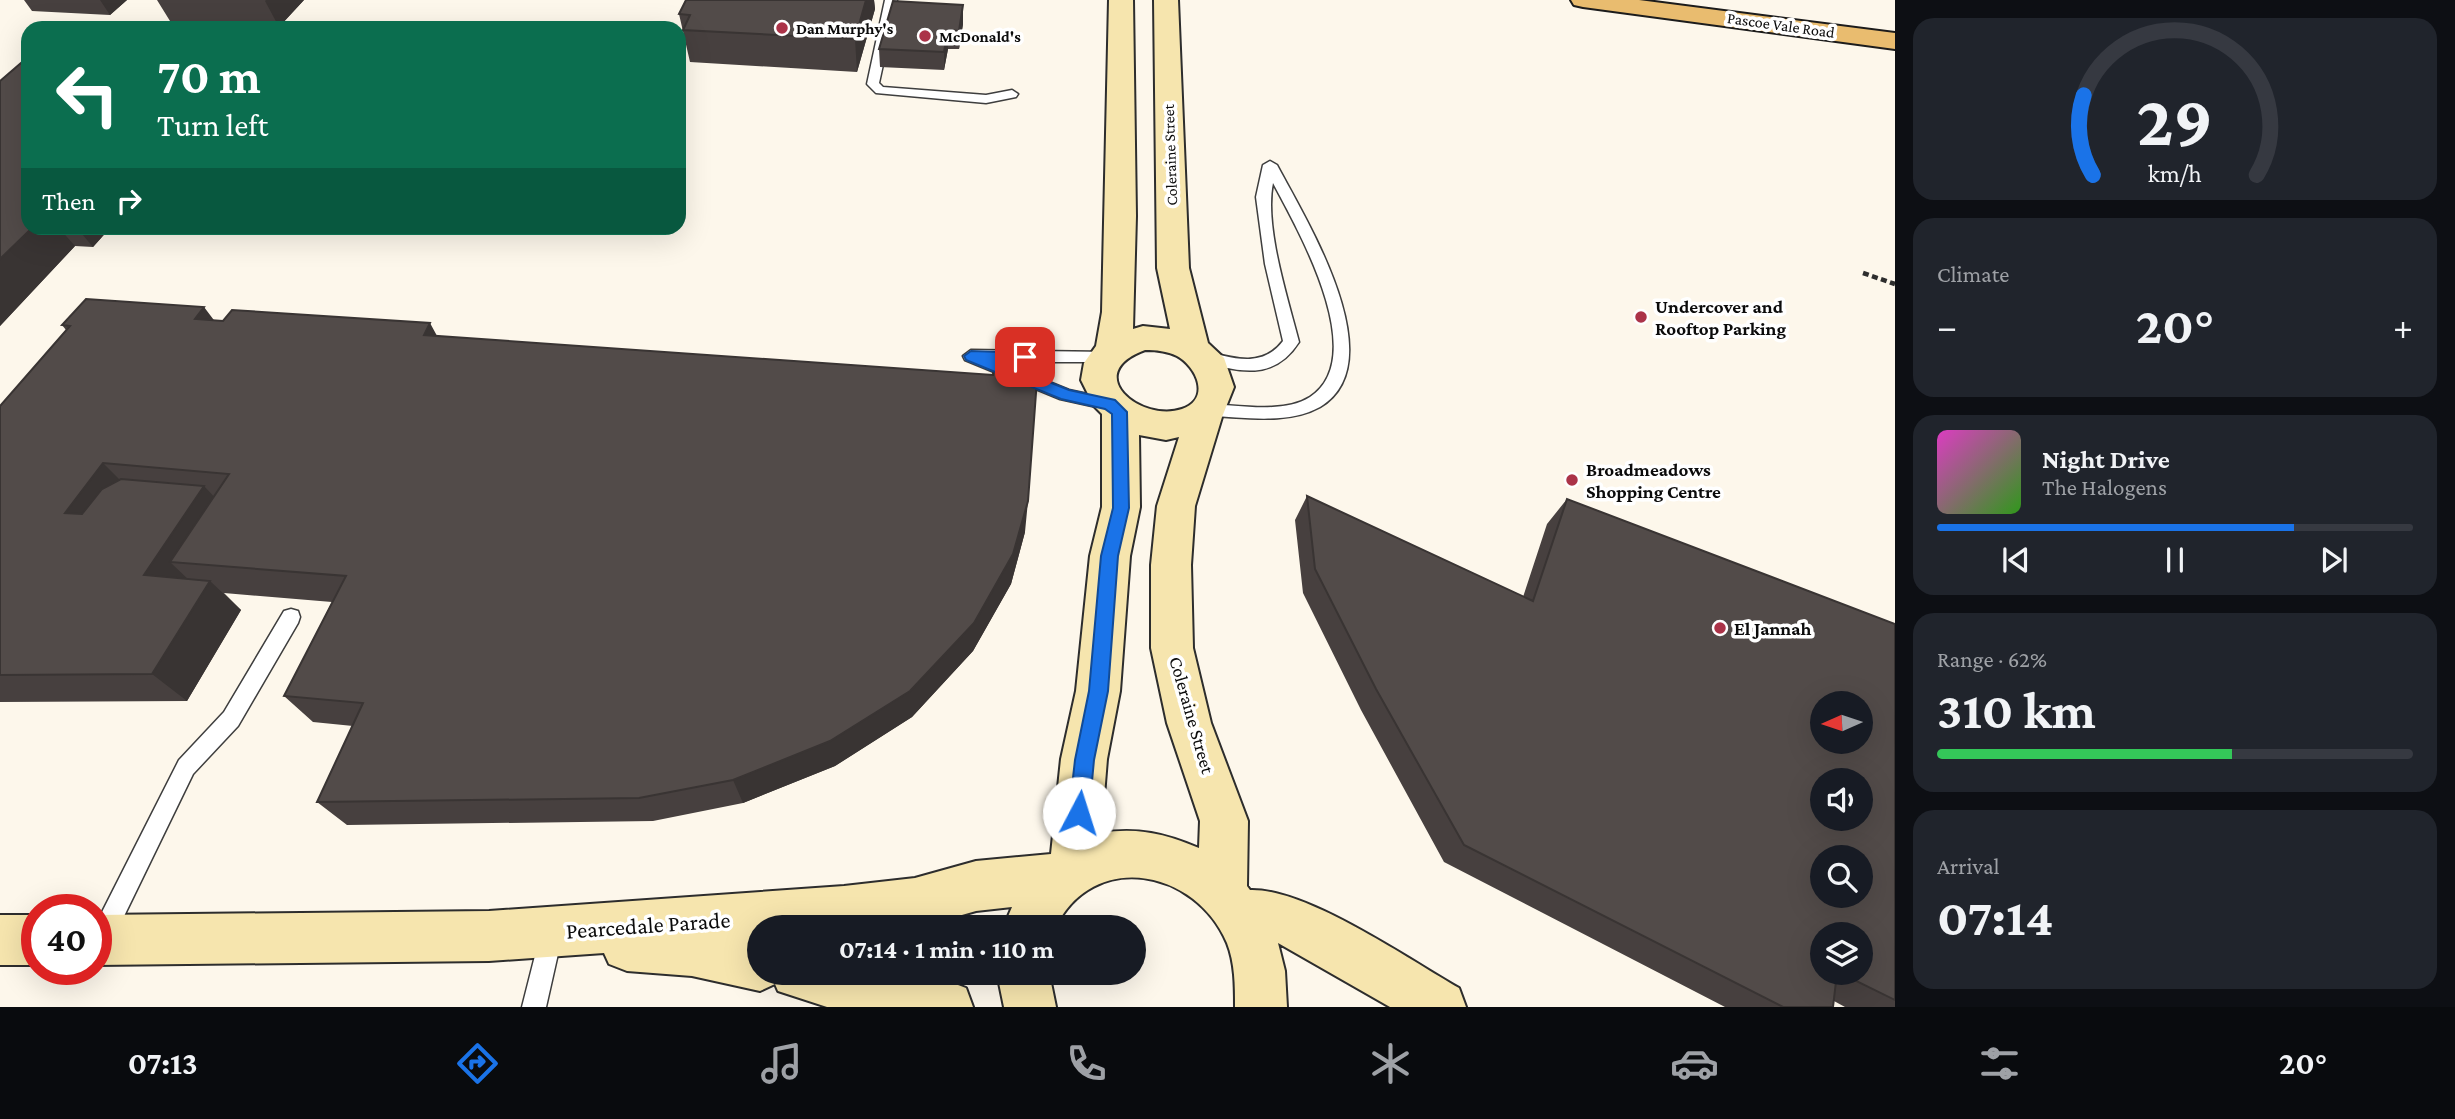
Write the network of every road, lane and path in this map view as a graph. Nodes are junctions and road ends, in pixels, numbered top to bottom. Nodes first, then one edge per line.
1 (891, 0) edge
2 (1121, 0) edge
3 (1166, 0) edge
4 (1583, 0) edge
5 (1895, 41) edge
6 (1012, 94) dead end
7 (1863, 273) dead end
8 (1895, 284) edge
9 (1109, 352) junction
10 (1198, 353) junction
11 (1115, 408) junction
12 (1207, 411) junction
13 (291, 617) dead end
14 (1065, 872) junction
15 (1231, 904) junction
16 (112, 912) edge
17 (1033, 915) edge
18 (551, 936) junction
19 (0, 940) edge
20 (21, 940) edge
21 (112, 940) edge
22 (747, 962) edge
23 (842, 985) edge
24 (1025, 985) edge
25 (534, 1007) edge
26 (947, 1007) edge
27 (1030, 1007) edge
28 (1261, 1007) edge
29 (1440, 1007) edge

1 - 6 lane
2 - 9 street
3 - 10 street, Coleraine Street
4 - 5 main road, Pascoe Vale Road
7 - 8 path
9 - 10 street
9 - 11 street
9 - 11 lane
10 - 12 street
10 - 12 lane
11 - 12 street
11 - 14 street
12 - 15 street, Coleraine Street
13 - 16 lane
14 - 15 street, Pearcedale Parade
14 - 17 street
14 - 18 street, Pearcedale Parade
15 - 28 street
15 - 29 street
18 - 21 street, Pearcedale Parade
18 - 22 street, Pearcedale Parade
18 - 25 lane
19 - 20 street
23 - 26 street
24 - 27 street

